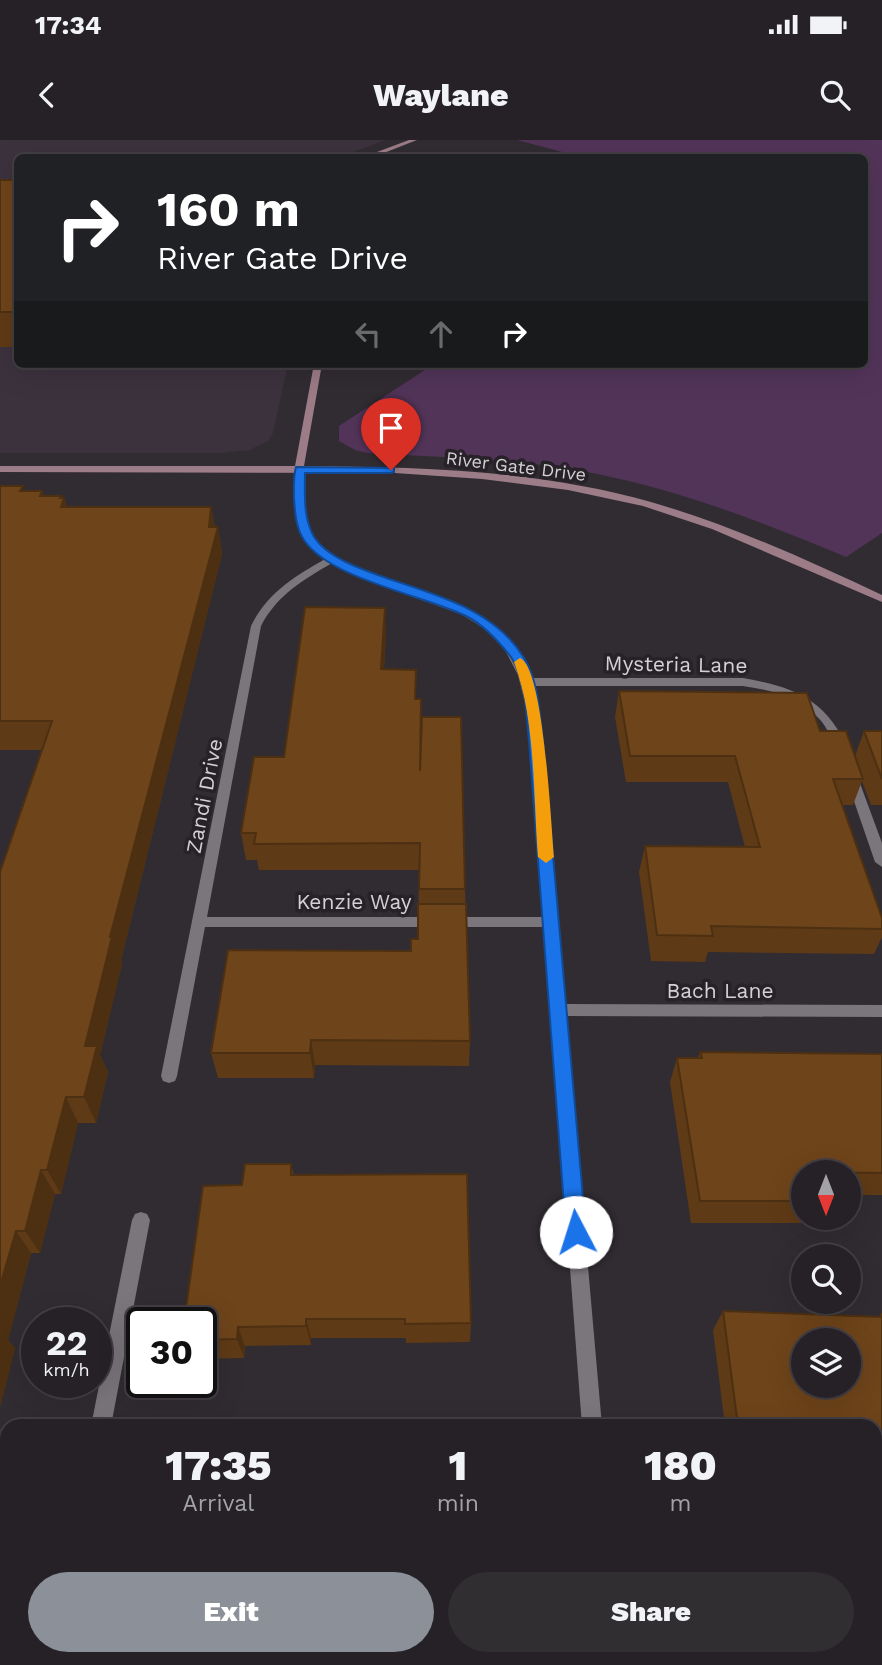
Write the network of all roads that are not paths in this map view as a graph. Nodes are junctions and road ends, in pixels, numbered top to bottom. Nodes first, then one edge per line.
1 (414, 140) edge
2 (375, 154) edge
3 (317, 368) edge
4 (0, 469) edge
5 (299, 469) junction
6 (332, 559) junction
7 (882, 598) edge
8 (528, 682) junction
9 (882, 862) edge
10 (199, 922) junction
11 (551, 922) junction
12 (558, 1010) junction
13 (882, 1011) edge
14 (169, 1076) dead end
15 (141, 1220) dead end
16 (103, 1419) edge
17 (591, 1419) edge

1 - 2 street
3 - 5 street
4 - 5 street, River Gate Drive
5 - 6 street
5 - 7 street, River Gate Drive
6 - 8 street
6 - 10 street, Zandi Drive
8 - 9 street, Mysteria Lane
8 - 11 street
10 - 11 street, Kenzie Way
10 - 14 street, Zandi Drive
11 - 12 street
12 - 13 street, Bach Lane
12 - 17 street
15 - 16 street

